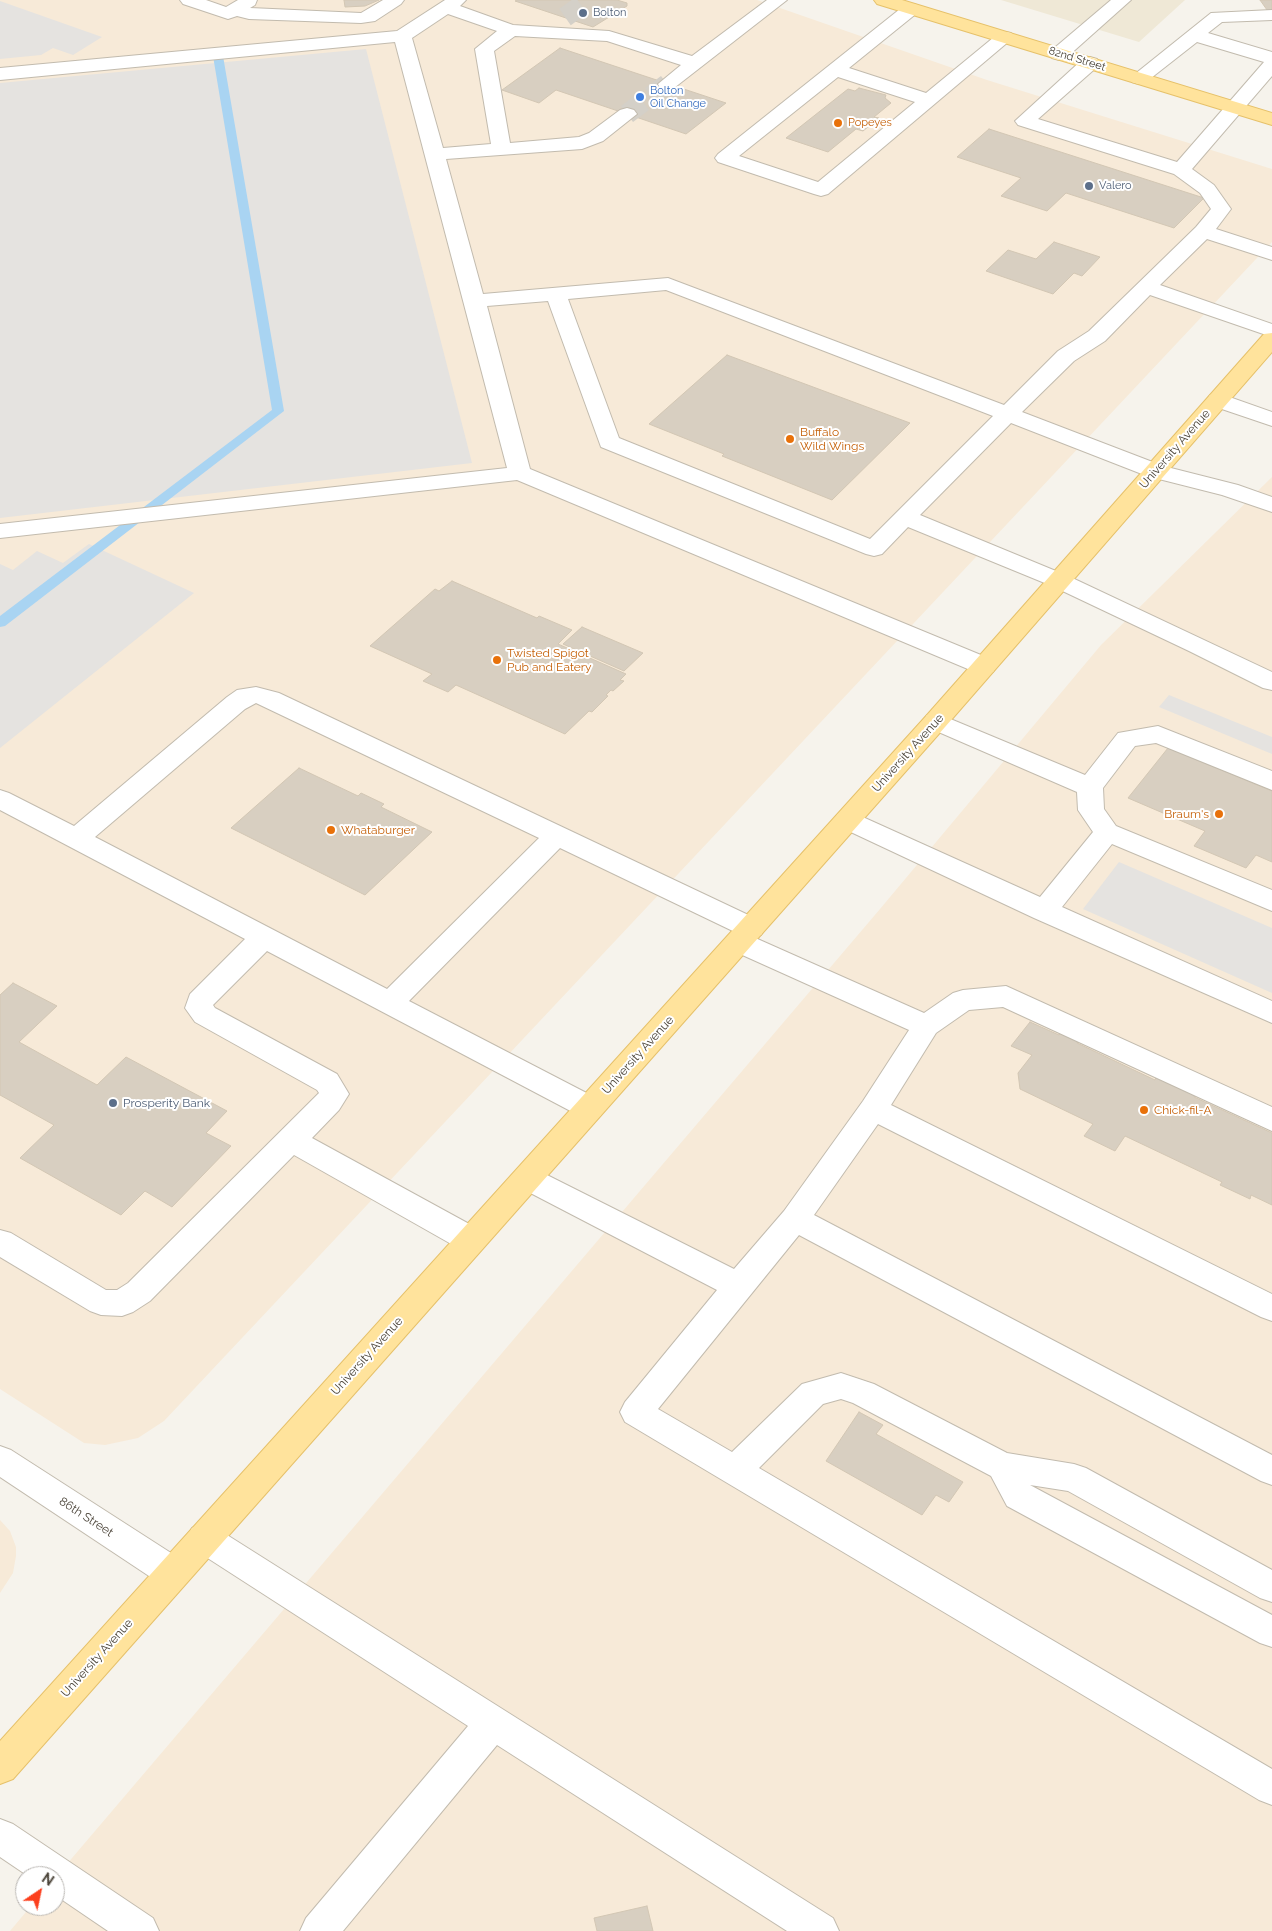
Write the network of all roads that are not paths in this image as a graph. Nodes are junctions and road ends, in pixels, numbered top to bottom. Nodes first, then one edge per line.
1 (189, 0) edge
2 (395, 0) edge
3 (778, 0) edge
4 (883, 0) edge
5 (1122, 0) edge
6 (451, 4) edge
7 (243, 5) edge
8 (912, 9) junction
9 (1271, 15) edge
10 (564, 17) tunnel mouth
11 (511, 30) junction
12 (540, 33) junction
13 (1194, 35) junction
14 (402, 36) junction
15 (1005, 37) junction
16 (1059, 54) junction
17 (1272, 58) edge
18 (694, 63) junction
19 (1090, 63) junction
20 (1272, 64) edge
21 (835, 70) junction
22 (0, 74) edge
23 (1138, 78) junction
24 (667, 84) tunnel mouth
25 (929, 100) junction
26 (1236, 108) junction
27 (626, 114) tunnel mouth
28 (1272, 119) edge
29 (502, 150) junction
30 (434, 154) junction
31 (1180, 170) junction
32 (1203, 231) junction
33 (1272, 254) edge
34 (1146, 287) junction
35 (556, 294) junction
36 (474, 301) junction
37 (1272, 331) edge
38 (1272, 339) edge
39 (1218, 400) junction
40 (1007, 414) junction
41 (1272, 419) edge
42 (1155, 471) junction
43 (520, 473) junction
44 (1272, 505) edge
45 (904, 517) junction
46 (0, 531) edge
47 (1060, 581) junction
48 (984, 666) junction
49 (1272, 682) edge
50 (936, 721) junction
51 (1272, 781) edge
52 (1090, 787) junction
53 (0, 799) edge
54 (847, 820) junction
55 (1107, 832) junction
56 (556, 835) junction
57 (76, 839) junction
58 (1272, 901) edge
59 (1044, 911) junction
60 (745, 935) junction
61 (264, 937) junction
62 (390, 1004) junction
63 (1272, 1013) edge
64 (926, 1026) junction
65 (590, 1108) junction
66 (873, 1110) junction
67 (1272, 1120) edge
68 (291, 1140) junction
69 (527, 1178) junction
70 (795, 1219) junction
71 (472, 1240) junction
72 (0, 1242) edge
73 (738, 1286) junction
74 (1272, 1308) edge
75 (0, 1460) edge
76 (1002, 1466) junction
77 (735, 1470) junction
78 (1272, 1471) edge
79 (204, 1538) junction
80 (173, 1573) junction
81 (1272, 1587) edge
82 (1272, 1632) edge
83 (494, 1722) junction
84 (0, 1767) edge
85 (1272, 1788) edge
86 (0, 1836) edge
87 (140, 1931) edge
88 (319, 1931) edge
89 (820, 1931) edge

1 - 7 street
2 - 7 street
3 - 18 street
4 - 8 main road, 82nd Street
5 - 16 street
6 - 11 street
6 - 14 street
8 - 15 main road, 82nd Street
8 - 21 street
9 - 13 street
10 - 12 street
11 - 12 street
11 - 29 street
12 - 18 street
13 - 17 street
13 - 23 street
14 - 22 street
14 - 30 street
15 - 16 main road, 82nd Street
15 - 25 street
16 - 19 main road, 82nd Street
18 - 24 street
19 - 23 main road, 82nd Street
19 - 31 street
20 - 26 street
21 - 25 street
21 - 25 street
23 - 26 main road, 82nd Street
26 - 28 main road, 82nd Street
26 - 31 street
27 - 29 street
29 - 30 street
30 - 36 street
31 - 32 street
32 - 33 street
32 - 34 street
34 - 37 street
34 - 40 street
35 - 36 street
35 - 40 street
35 - 45 street
36 - 43 street
38 - 39 main road, University Avenue
39 - 41 street
39 - 42 main road, University Avenue
40 - 42 street
40 - 45 street
42 - 44 street
42 - 47 main road, University Avenue
43 - 46 street
43 - 48 street
45 - 47 street
47 - 48 main road, University Avenue
47 - 49 street
48 - 50 main road, University Avenue
50 - 52 street
50 - 54 main road, University Avenue
51 - 52 street
52 - 55 street
53 - 57 street
54 - 59 street
54 - 60 main road, University Avenue
55 - 58 street
55 - 59 street
56 - 57 street
56 - 60 street
56 - 62 street
57 - 61 street
59 - 63 street
60 - 64 street
60 - 65 main road, University Avenue
61 - 62 street
61 - 68 street
62 - 65 street
64 - 66 street
64 - 67 street
65 - 69 main road, University Avenue
66 - 70 street
66 - 74 street
68 - 71 street
68 - 72 street
69 - 71 main road, University Avenue
69 - 73 street
70 - 73 street
70 - 78 street
71 - 79 main road, University Avenue
73 - 77 street
75 - 80 street, 86th Street
76 - 77 street
76 - 81 street
76 - 82 street
77 - 85 street
79 - 80 main road, University Avenue
79 - 83 street
80 - 84 main road, University Avenue
83 - 88 street
83 - 89 street
86 - 87 street

